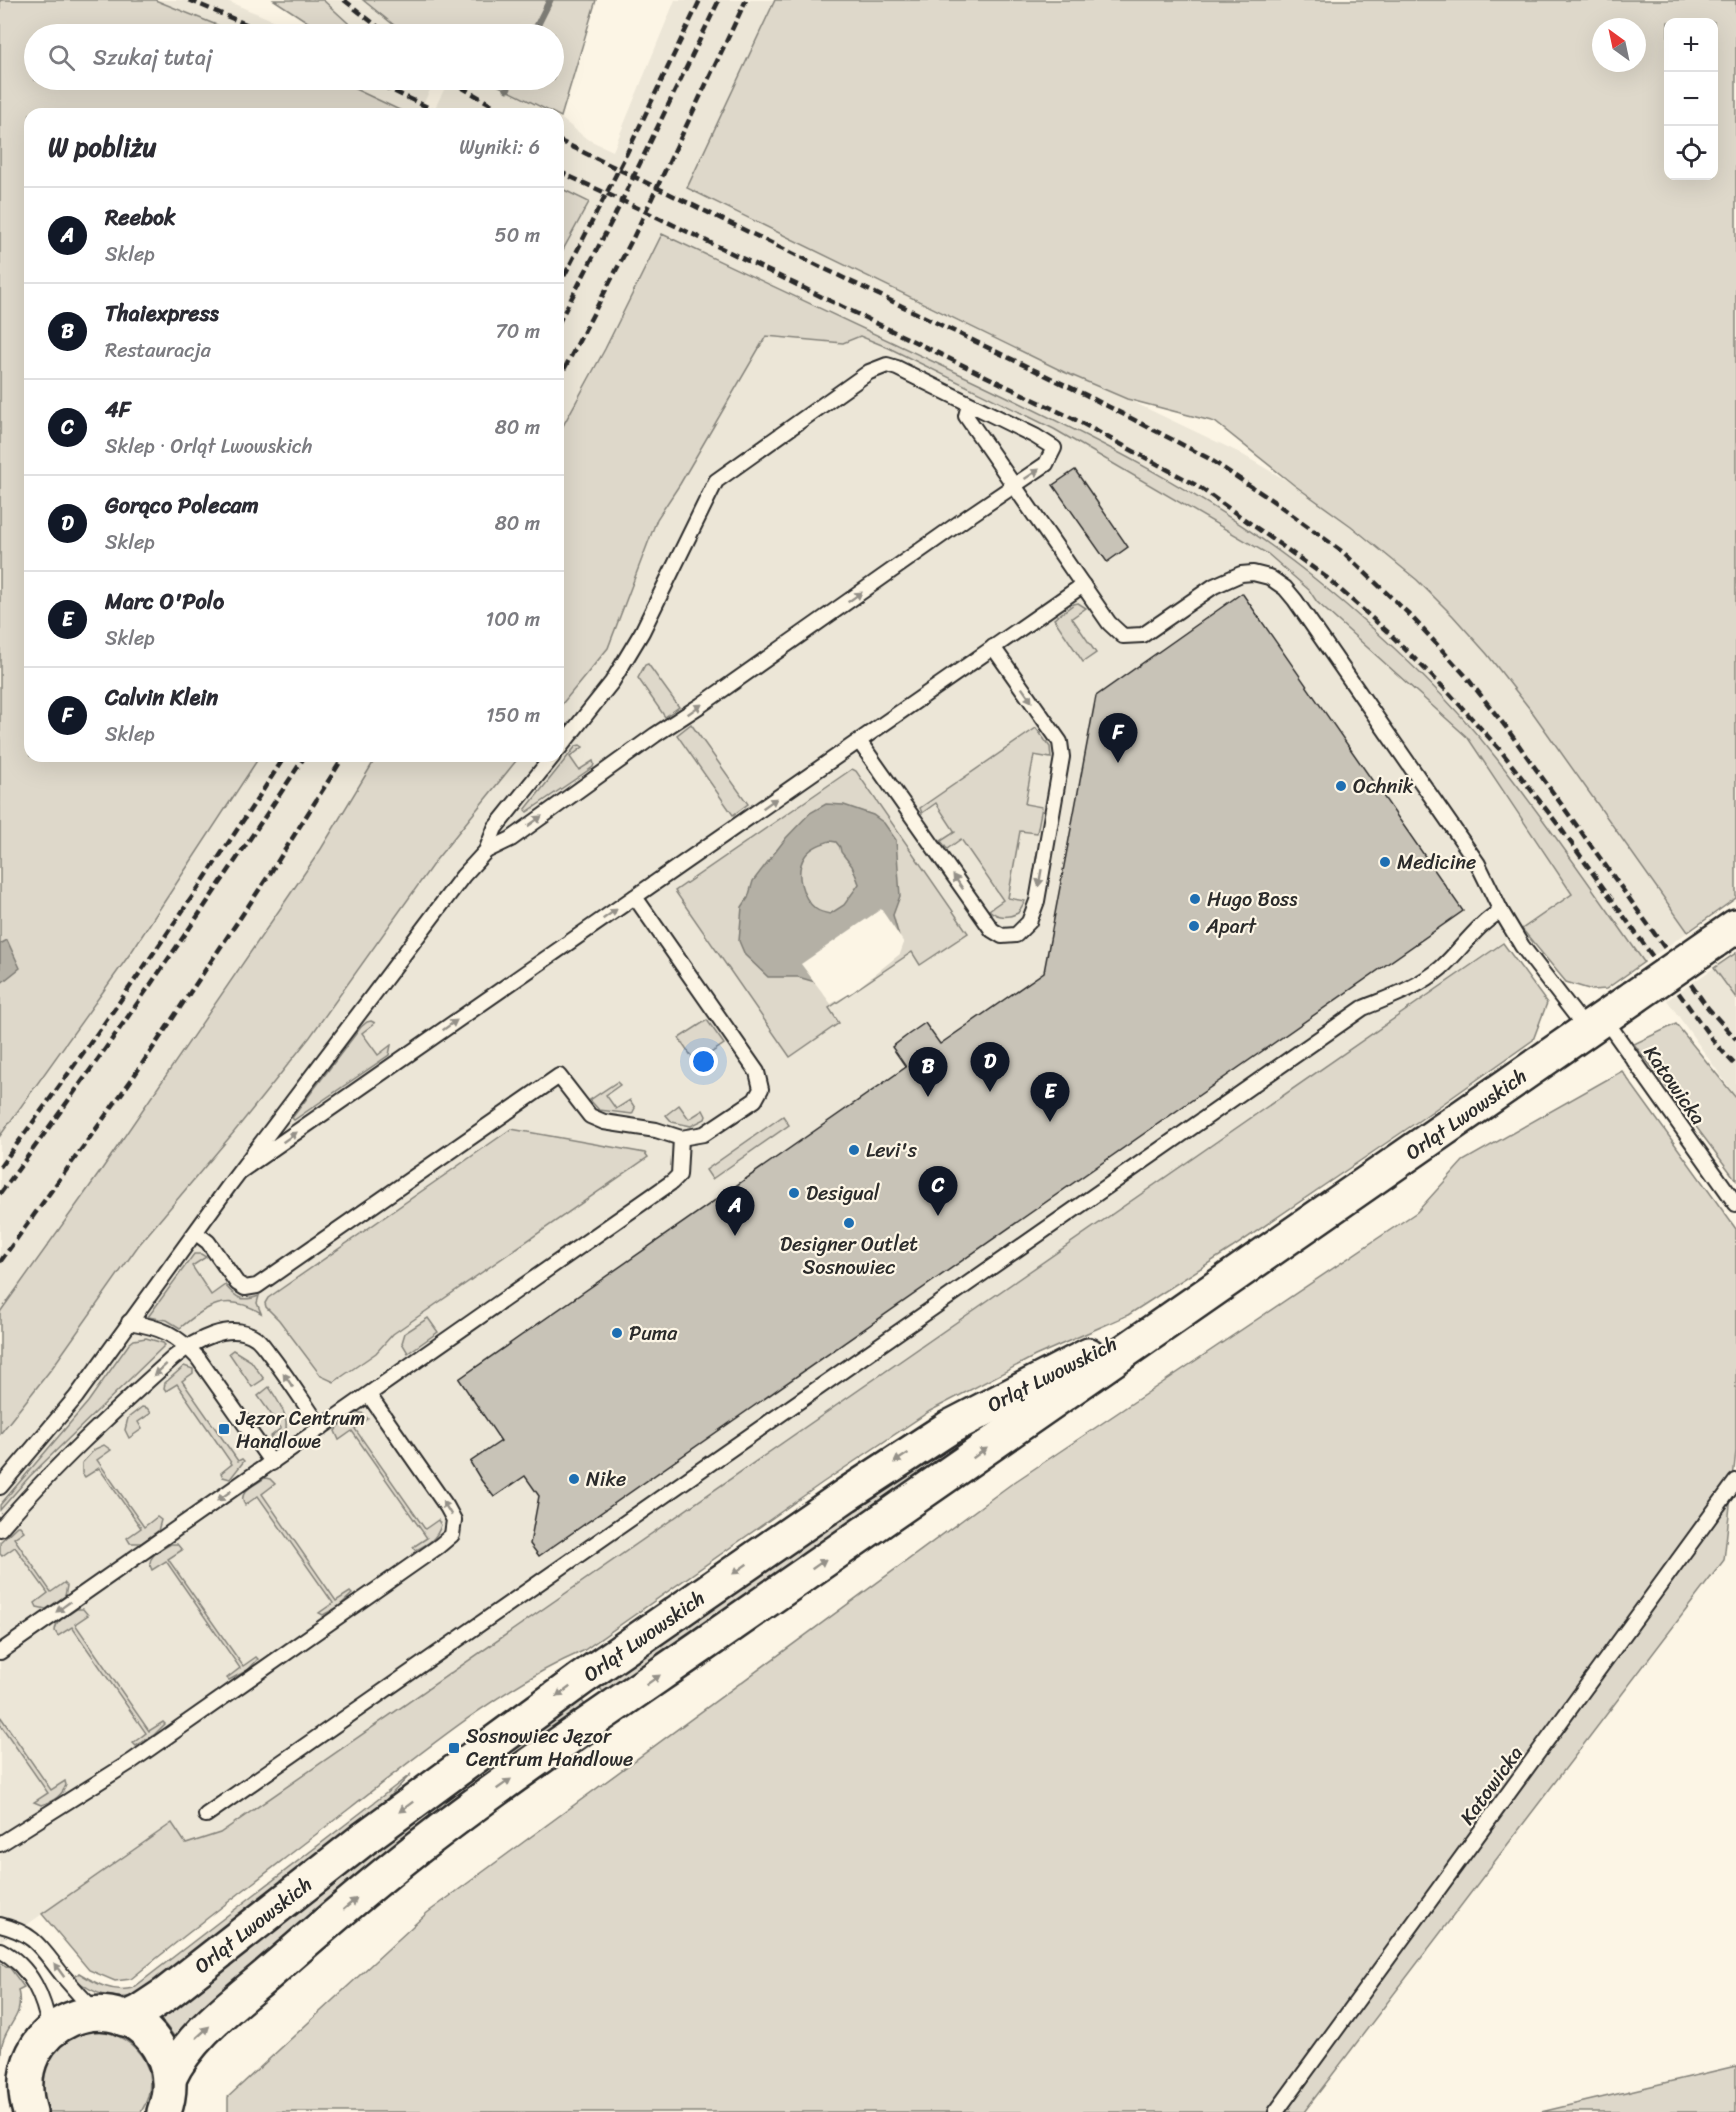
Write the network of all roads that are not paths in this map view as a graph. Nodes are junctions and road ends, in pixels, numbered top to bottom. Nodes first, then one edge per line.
1 (969, 405) junction
2 (1014, 486) junction
3 (1083, 585) junction
4 (993, 647) junction
5 (859, 741) junction
6 (564, 742) edge
7 (548, 762) edge
8 (486, 851) junction
9 (634, 897) junction
10 (1501, 911) junction
11 (1725, 934) edge
12 (1595, 1024) junction
13 (681, 1138) junction
14 (242, 1170) junction
15 (1736, 1204) edge
16 (196, 1233) junction
17 (1195, 1301) junction
18 (129, 1322) junction
19 (187, 1346) junction
20 (369, 1395) junction
21 (321, 1428) junction
22 (272, 1463) junction
23 (1736, 1481) edge
24 (0, 1487) edge
25 (0, 1529) edge
26 (0, 1651) edge
27 (206, 1815) dead end
28 (0, 1844) edge
29 (0, 1925) edge
30 (0, 1950) edge
31 (110, 2016) junction
32 (50, 2031) junction
33 (169, 2079) junction
34 (20, 2104) edge
35 (164, 2112) edge
36 (1276, 2112) edge

1 - 2 lane
2 -> 1 lane
1 - 6 lane
2 - 3 lane
8 -> 2 lane
3 - 4 lane
3 - 10 lane, Katowicka
4 - 5 lane
4 -> 5 lane
9 -> 5 lane
7 - 8 lane
8 - 14 lane
9 - 13 lane
14 -> 9 lane
10 - 12 lane, Katowicka
10 - 27 lane
11 - 12 main road, Orląt Lwowskich, bridge
12 - 15 lane, Katowicka
12 - 17 main road, Orląt Lwowskich
13 - 16 lane
13 - 20 lane
14 - 16 lane
16 - 18 lane
17 -> 31 main road, Orląt Lwowskich
33 -> 17 main road, Orląt Lwowskich
18 - 19 lane
18 - 24 lane
21 -> 19 lane
19 - 22 lane
19 -> 25 lane
20 - 21 lane
28 -> 20 lane
21 - 22 lane
22 -> 26 lane
23 - 36 lane, Katowicka
31 -> 29 lane
30 - 32 lane
31 - 32 main road, Orląt Lwowskich
31 - 33 main road
32 - 34 main road
33 - 35 main road

